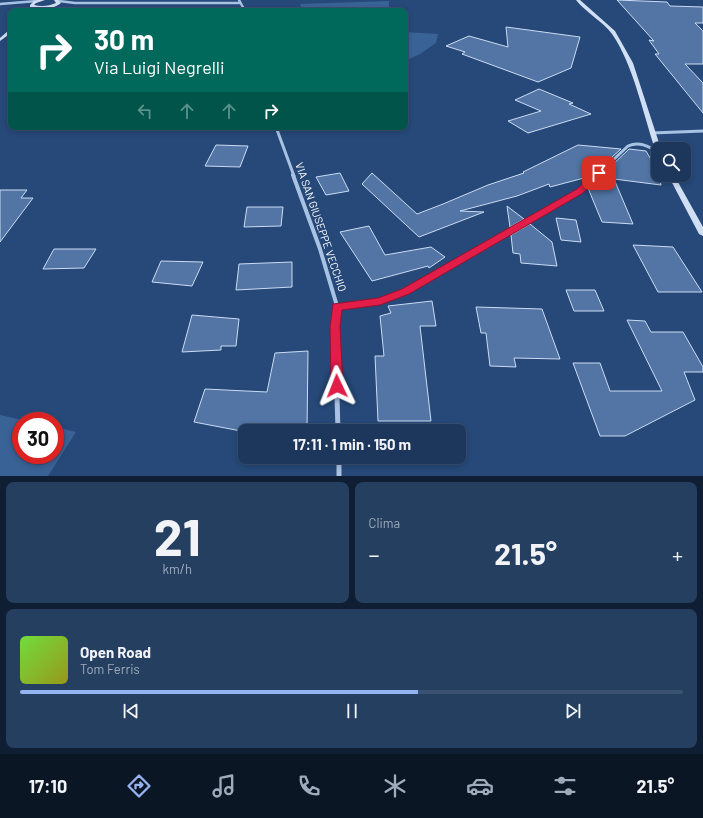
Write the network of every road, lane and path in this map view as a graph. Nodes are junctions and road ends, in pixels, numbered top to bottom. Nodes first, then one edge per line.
1 (43, 0) edge
2 (58, 0) edge
3 (578, 0) edge
4 (37, 1) junction
5 (239, 1) edge
6 (74, 3) junction
7 (0, 4) edge
8 (21, 4) junction
9 (55, 5) junction
10 (32, 8) edge
11 (35, 8) edge
12 (40, 8) edge
13 (8, 33) edge
14 (0, 40) edge
15 (277, 130) edge
16 (703, 131) edge
17 (652, 133) junction
18 (655, 142) edge
19 (651, 147) edge
20 (675, 182) edge
21 (703, 234) edge
22 (337, 307) junction
23 (338, 424) edge
24 (339, 464) edge
25 (339, 476) edge

1 - 4 main road
2 - 6 street
2 - 9 main road
3 - 17 main road
4 - 8 street
4 - 11 main road
5 - 6 street
6 - 9 street
7 - 8 street
8 - 10 street
9 - 12 main road
13 - 14 main road
15 - 22 street, VIA SAN GIUSEPPE VECCHIO
16 - 17 street
17 - 18 main road
19 - 22 street
20 - 21 main road
22 - 23 street, VIA SAN GIUSEPPE VECCHIO
24 - 25 street

